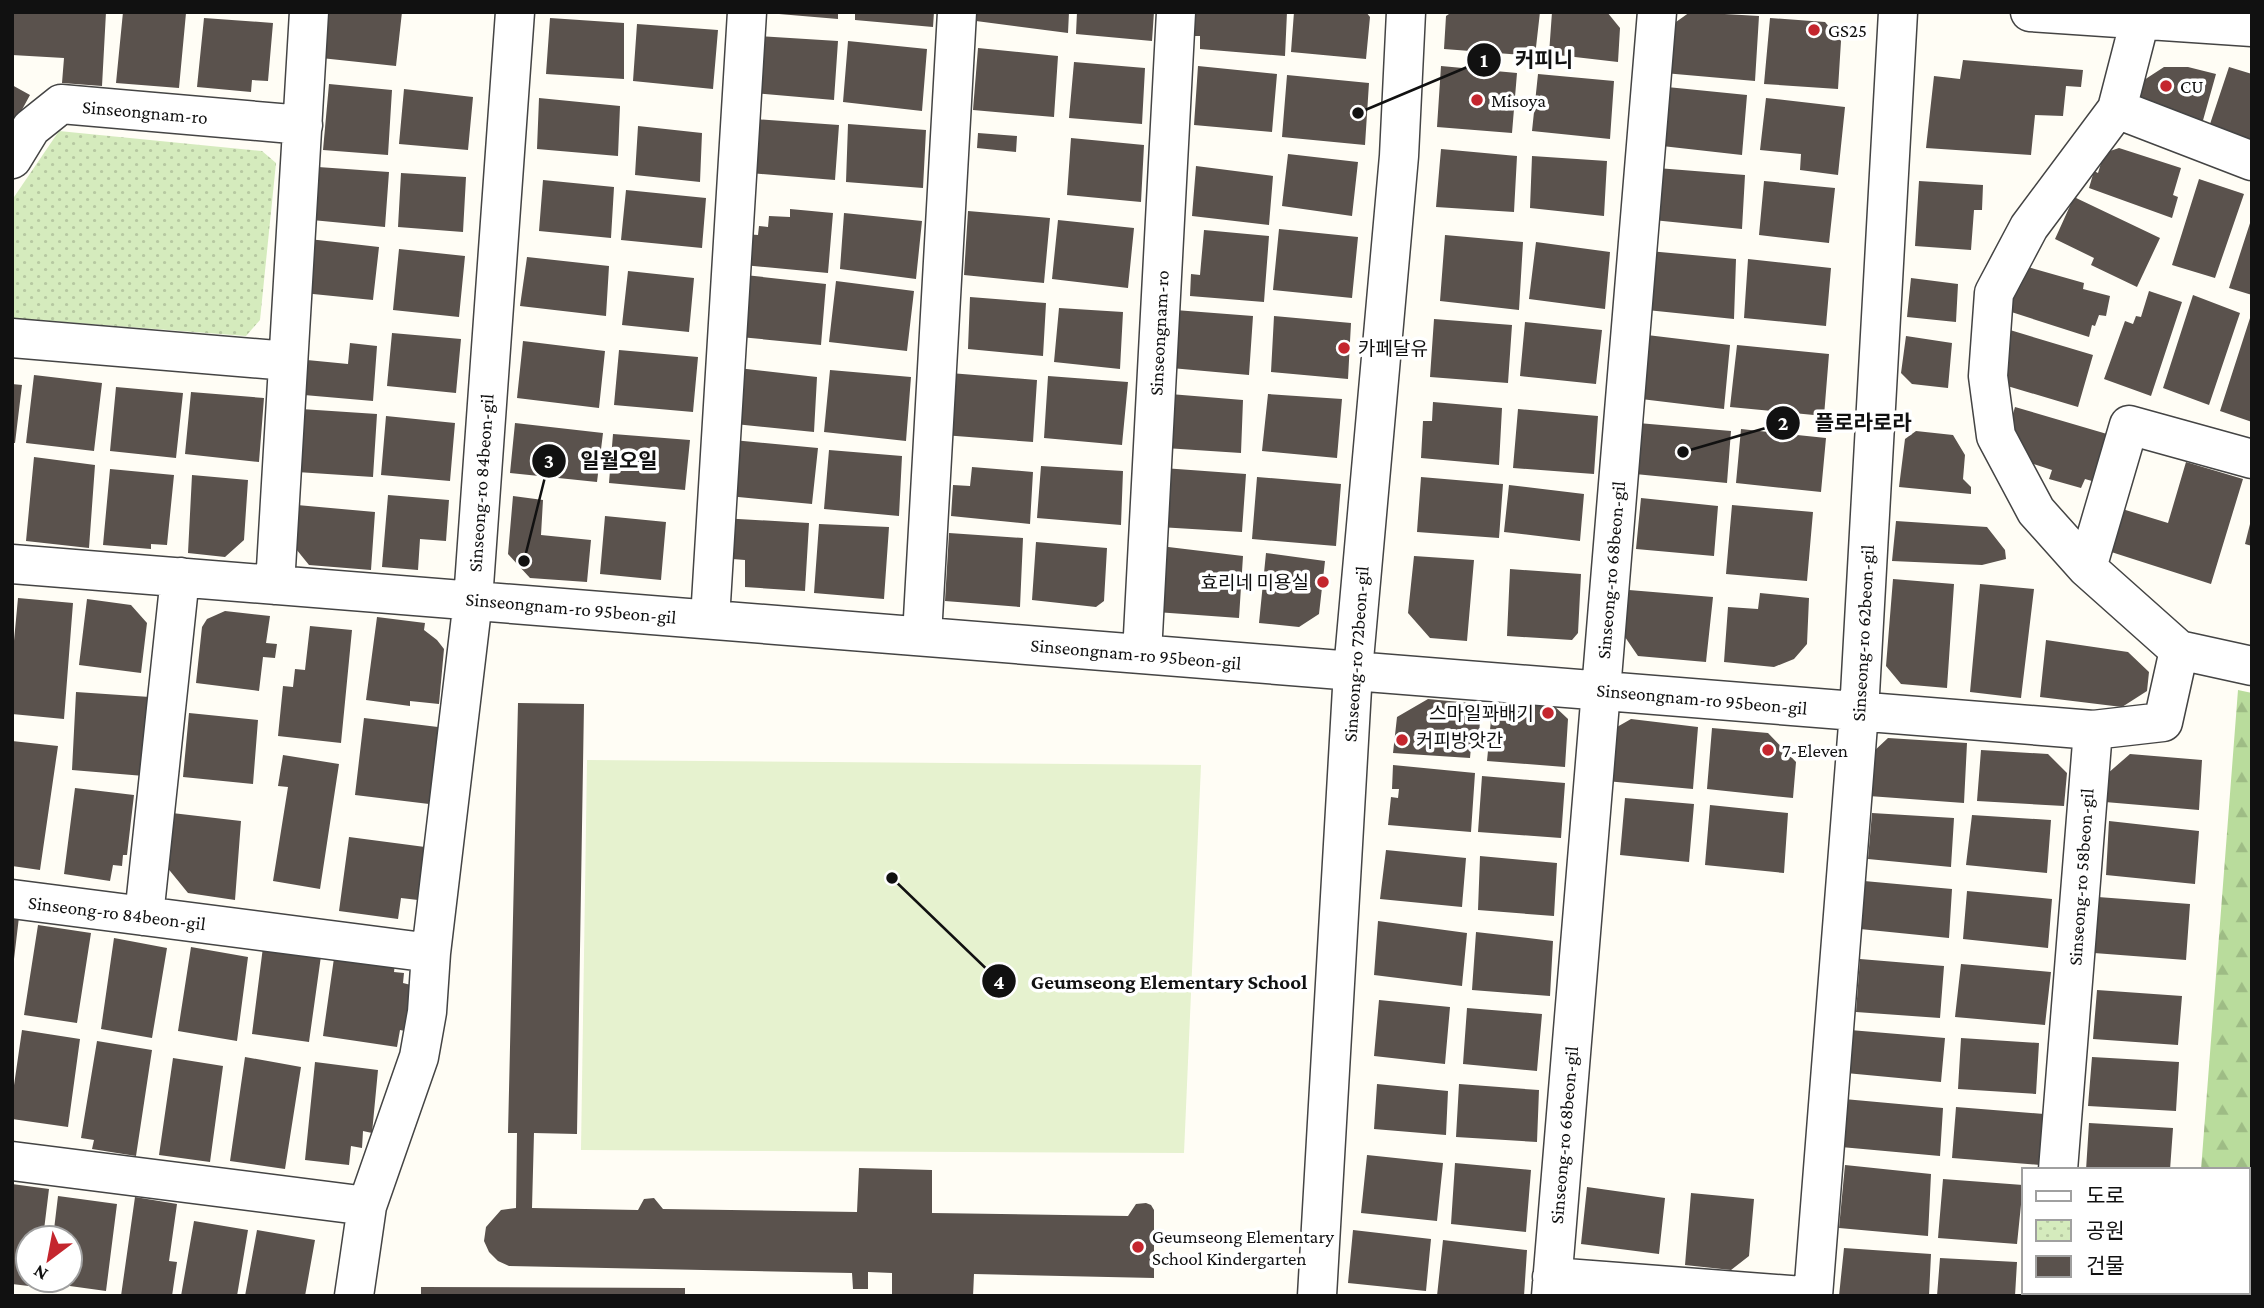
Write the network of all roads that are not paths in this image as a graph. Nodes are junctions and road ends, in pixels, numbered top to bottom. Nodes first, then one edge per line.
1 (310, 12) edge
2 (515, 12) edge
3 (747, 12) edge
4 (957, 12) edge
5 (1176, 12) edge
6 (1406, 12) edge
7 (1657, 12) edge
8 (1898, 12) edge
9 (2030, 12) edge
10 (2140, 20) junction
11 (2252, 27) edge
12 (2117, 109) junction
13 (303, 125) junction
14 (12, 159) edge
15 (2252, 161) edge
16 (12, 338) edge
17 (288, 361) junction
18 (2252, 459) edge
19 (12, 564) edge
20 (2087, 568) junction
21 (180, 577) junction
22 (275, 584) junction
23 (473, 600) junction
24 (709, 619) junction
25 (922, 636) junction
26 (2179, 650) junction
27 (1142, 654) junction
28 (2252, 666) edge
29 (1353, 671) junction
30 (1601, 691) junction
31 (1859, 712) junction
32 (2092, 730) junction
33 (12, 899) edge
34 (144, 916) junction
35 (431, 953) junction
36 (12, 1161) edge
37 (2058, 1168) edge
38 (367, 1206) junction
39 (1552, 1286) edge
40 (354, 1296) edge
41 (1317, 1296) edge
42 (1804, 1296) edge
43 (1812, 1296) edge

1 - 13 street
2 - 23 street, Sinseong-ro 84beon-gil
3 - 24 street
4 - 25 street
5 - 27 street, Sinseongnam-ro
6 - 29 street, Sinseong-ro 72beon-gil
7 - 30 street, Sinseong-ro 68beon-gil
8 - 31 street, Sinseong-ro 62beon-gil
9 - 10 street
10 - 11 street
10 - 12 street
12 - 15 street
12 - 20 street
13 - 14 street, Sinseongnam-ro
13 - 17 street
16 - 17 street
17 - 22 street
18 - 20 street
19 - 21 street, Sinseongnam-ro 95beon-gil
20 - 26 street
21 - 22 street, Sinseongnam-ro 95beon-gil
21 - 34 street
22 - 23 street, Sinseongnam-ro 95beon-gil
23 - 24 street, Sinseongnam-ro 95beon-gil
23 - 35 street, Sinseong-ro 84beon-gil
24 - 25 street, Sinseongnam-ro 95beon-gil
25 - 27 street, Sinseongnam-ro 95beon-gil
26 - 28 street
26 - 32 street
27 - 29 street, Sinseongnam-ro 95beon-gil
29 - 30 street, Sinseongnam-ro 95beon-gil
29 - 41 street, Sinseong-ro 72beon-gil
30 - 31 street, Sinseongnam-ro 95beon-gil
30 - 39 street, Sinseong-ro 68beon-gil
31 - 32 street, Sinseongnam-ro 95beon-gil
31 - 43 street, Sinseong-ro 62beon-gil
32 - 37 street, Sinseong-ro 58beon-gil
33 - 34 street, Sinseong-ro 84beon-gil
34 - 35 street, Sinseong-ro 84beon-gil
35 - 38 street, Sinseong-ro 84beon-gil
36 - 38 street
38 - 40 street, Sinseong-ro 84beon-gil
39 - 42 street

